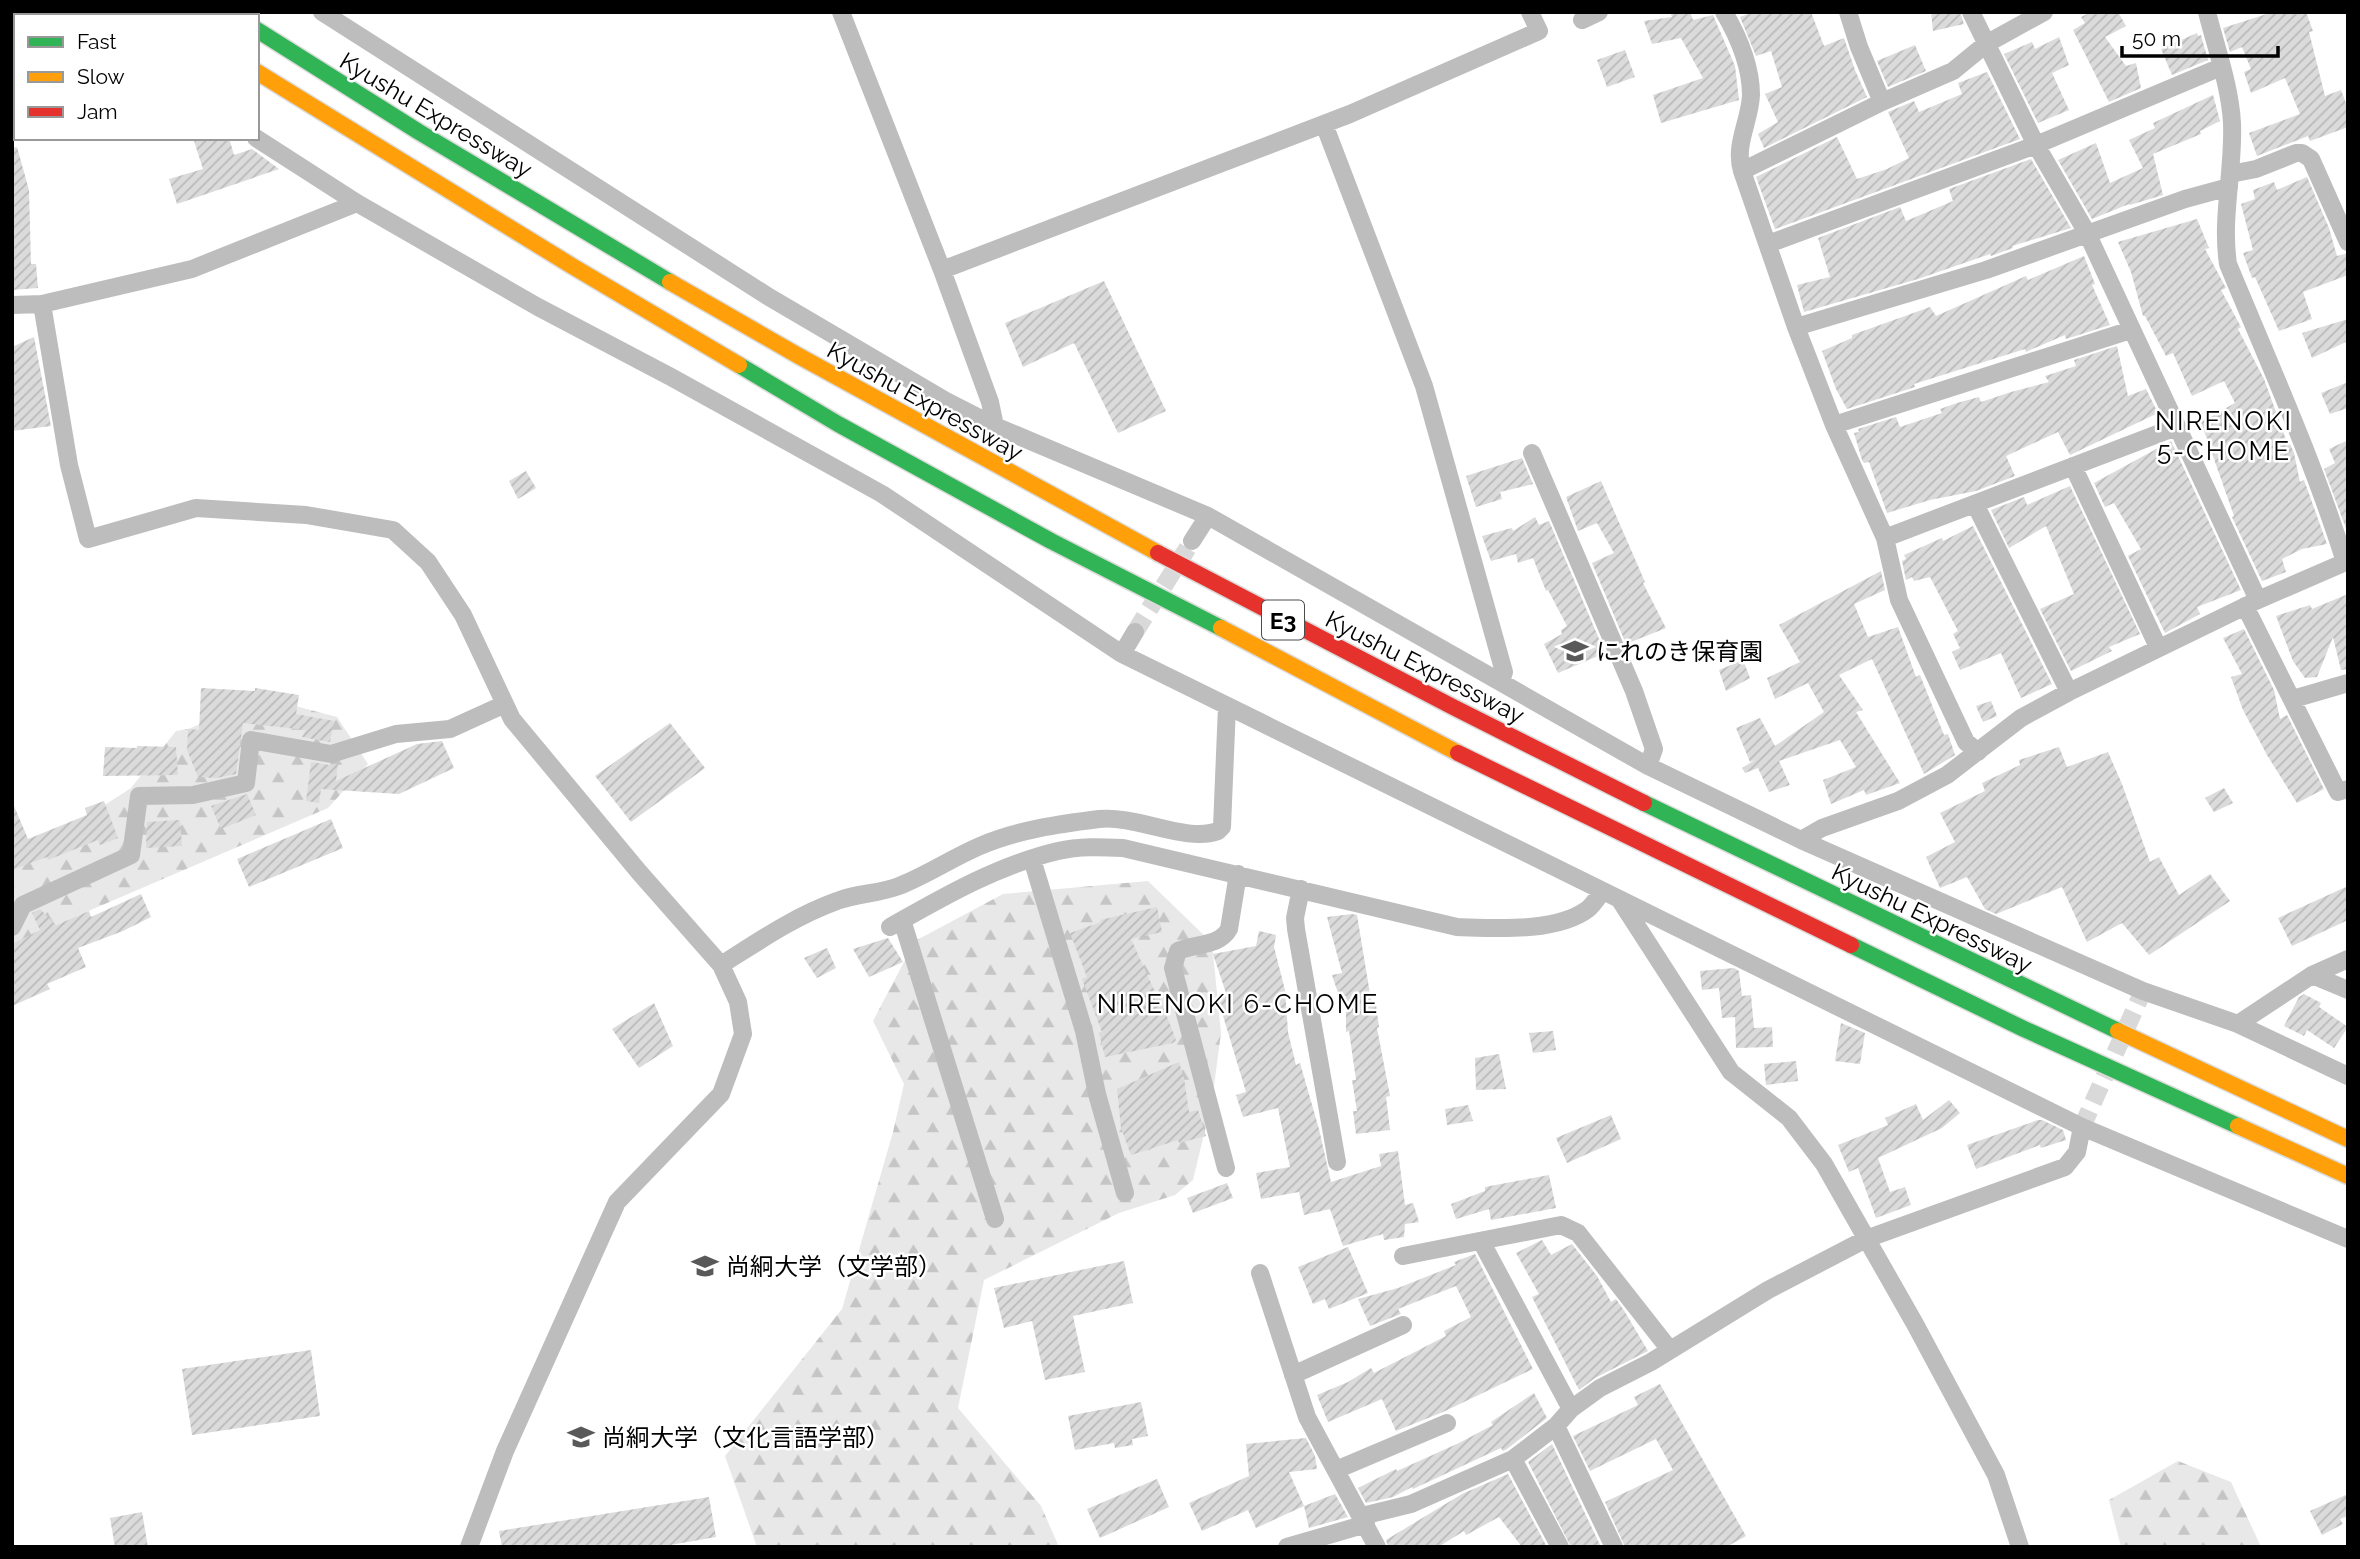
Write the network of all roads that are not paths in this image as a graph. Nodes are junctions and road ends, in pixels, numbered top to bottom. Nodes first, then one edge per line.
1 (322, 12) edge
2 (841, 12) edge
3 (1530, 12) edge
4 (1599, 12) edge
5 (1724, 12) edge
6 (1849, 12) edge
7 (1971, 12) edge
8 (2045, 12) edge
9 (2207, 12) edge
10 (1582, 20) dead end
11 (259, 31) edge
12 (1986, 44) junction
13 (2221, 67) junction
14 (259, 73) edge
15 (1882, 102) junction
16 (1324, 124) junction
17 (259, 140) edge
18 (2036, 145) junction
19 (1742, 170) junction
20 (2229, 181) junction
21 (357, 203) junction
22 (2087, 233) junction
23 (2348, 242) edge
24 (1768, 244) junction
25 (942, 270) junction
26 (42, 304) junction
27 (12, 305) edge
28 (1796, 327) junction
29 (2131, 330) junction
30 (1834, 425) junction
31 (995, 426) junction
32 (2176, 427) junction
33 (1532, 453) dead end
34 (2073, 466) junction
35 (1975, 504) junction
36 (1208, 516) junction
37 (1885, 538) junction
38 (1192, 541) tunnel mouth
39 (2346, 562) edge
40 (2252, 603) junction
41 (1135, 632) tunnel mouth
42 (2158, 647) junction
43 (1122, 654) junction
44 (1501, 682) junction
45 (2348, 684) edge
46 (2070, 692) junction
47 (2293, 699) junction
48 (505, 704) junction
49 (1227, 706) junction
50 (1978, 752) junction
51 (1648, 766) junction
52 (2348, 789) edge
53 (1801, 840) junction
54 (1032, 859) junction
55 (1238, 874) junction
56 (1301, 889) junction
57 (1602, 892) junction
58 (1620, 900) junction
59 (12, 927) edge
60 (2348, 959) edge
61 (721, 965) junction
62 (2312, 975) junction
63 (2348, 990) edge
64 (2238, 1024) junction
65 (2348, 1076) edge
66 (2082, 1127) junction
67 (2348, 1139) edge
68 (1337, 1162) dead end
69 (1226, 1168) dead end
70 (2348, 1176) edge
71 (1125, 1193) dead end
72 (995, 1219) dead end
73 (1866, 1239) junction
74 (2348, 1239) edge
75 (1482, 1241) junction
76 (1403, 1256) dead end
77 (1260, 1273) dead end
78 (1404, 1325) dead end
79 (1670, 1350) junction
80 (1293, 1374) junction
81 (1571, 1409) junction
82 (1447, 1423) dead end
83 (1556, 1426) junction
84 (1513, 1459) junction
85 (1336, 1470) junction
86 (1364, 1520) junction
87 (469, 1547) edge
88 (1287, 1547) edge
89 (1377, 1547) edge
90 (1560, 1547) edge
91 (1614, 1547) edge
92 (2020, 1547) edge

1 - 31 street
2 - 25 street
3 - 16 street
4 - 10 street
5 - 19 street
6 - 15 street
7 - 12 street
8 - 12 street
9 - 13 street
11 - 67 highway, Kyushu Expressway / E3
12 - 15 street
12 - 18 street
13 - 18 street
13 - 20 street
14 - 70 highway, E3
15 - 19 street
16 - 25 street
16 - 44 street
17 - 21 street
18 - 22 street
18 - 24 street
19 - 24 street
20 - 22 street
20 - 23 street
20 - 39 street
21 - 26 street
21 - 43 street
22 - 28 street
22 - 29 street
24 - 28 street
25 - 31 street
26 - 27 street
26 - 48 street
28 - 30 street
29 - 30 street
29 - 32 street
30 - 37 street
31 - 36 street
32 - 34 street
32 - 40 street
33 - 51 street
34 - 35 street
34 - 42 street
35 - 37 street
35 - 46 street
36 - 38 street
36 - 44 street
37 - 50 street
39 - 40 street
40 - 42 street
40 - 47 street
41 - 43 street
42 - 46 street
43 - 49 street
44 - 51 street
45 - 47 street
46 - 50 street
47 - 52 street
48 - 59 street
48 - 61 street
49 - 57 street
49 - 61 street
50 - 53 street
51 - 53 street
53 - 64 street
54 - 55 street
54 - 71 street
54 - 72 street
55 - 56 street
55 - 69 street
56 - 57 street
56 - 68 street
57 - 58 street
58 - 66 street
58 - 73 street
60 - 62 street
61 - 87 street
62 - 63 street
62 - 64 street
64 - 65 street
66 - 73 street
66 - 74 street
73 - 79 street
73 - 92 street
75 - 76 street
75 - 79 street
75 - 81 street
77 - 80 street
78 - 80 street
79 - 81 street
80 - 85 street
81 - 83 street
82 - 85 street
83 - 84 street
83 - 91 street
84 - 86 street
84 - 90 street
85 - 86 street
86 - 88 street
86 - 89 street

